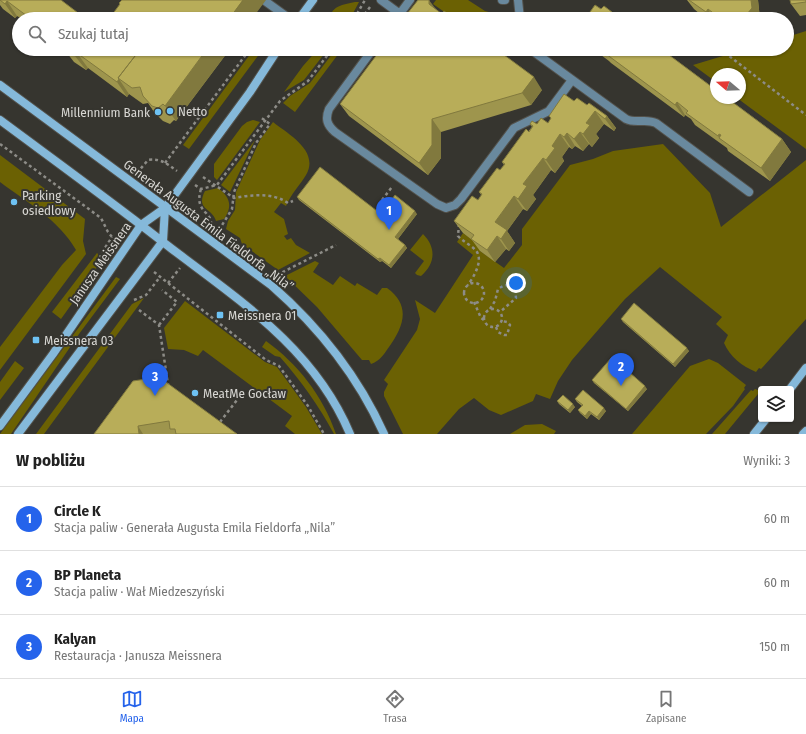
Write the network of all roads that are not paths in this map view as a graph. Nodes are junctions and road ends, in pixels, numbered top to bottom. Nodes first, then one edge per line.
1 (313, 0) edge
2 (381, 0) edge
3 (410, 0) edge
4 (502, 0) edge
5 (505, 0) edge
6 (518, 0) edge
7 (265, 1) dead end
8 (280, 12) edge
9 (304, 12) edge
10 (394, 12) edge
11 (401, 12) edge
12 (519, 12) edge
13 (273, 56) edge
14 (368, 56) edge
15 (539, 56) edge
16 (572, 80) junction
17 (0, 85) edge
18 (0, 120) edge
19 (749, 192) dead end
20 (165, 208) junction
21 (141, 225) junction
22 (163, 241) junction
23 (806, 368) edge
24 (792, 386) edge
25 (764, 422) edge
26 (0, 426) edge
27 (806, 430) edge
28 (18, 434) edge
29 (350, 434) edge
30 (384, 434) edge
31 (754, 434) edge
32 (803, 434) edge

1 - 9 street
2 - 10 lane
3 - 11 lane
4 - 5 lane
6 - 12 lane
7 - 8 lane
13 - 20 street
14 - 16 lane
15 - 16 lane
16 - 19 lane
17 - 20 street, Generała Augusta Emila Fieldorfa „Nila”
18 - 21 street
20 - 21 street, Janusza Meissnera
20 - 22 street
20 - 30 street, Generała Augusta Emila Fieldorfa „Nila”
21 - 22 street
21 - 26 street, Janusza Meissnera
22 - 28 street
22 - 29 street
23 - 24 street
25 - 31 street
27 - 32 street

